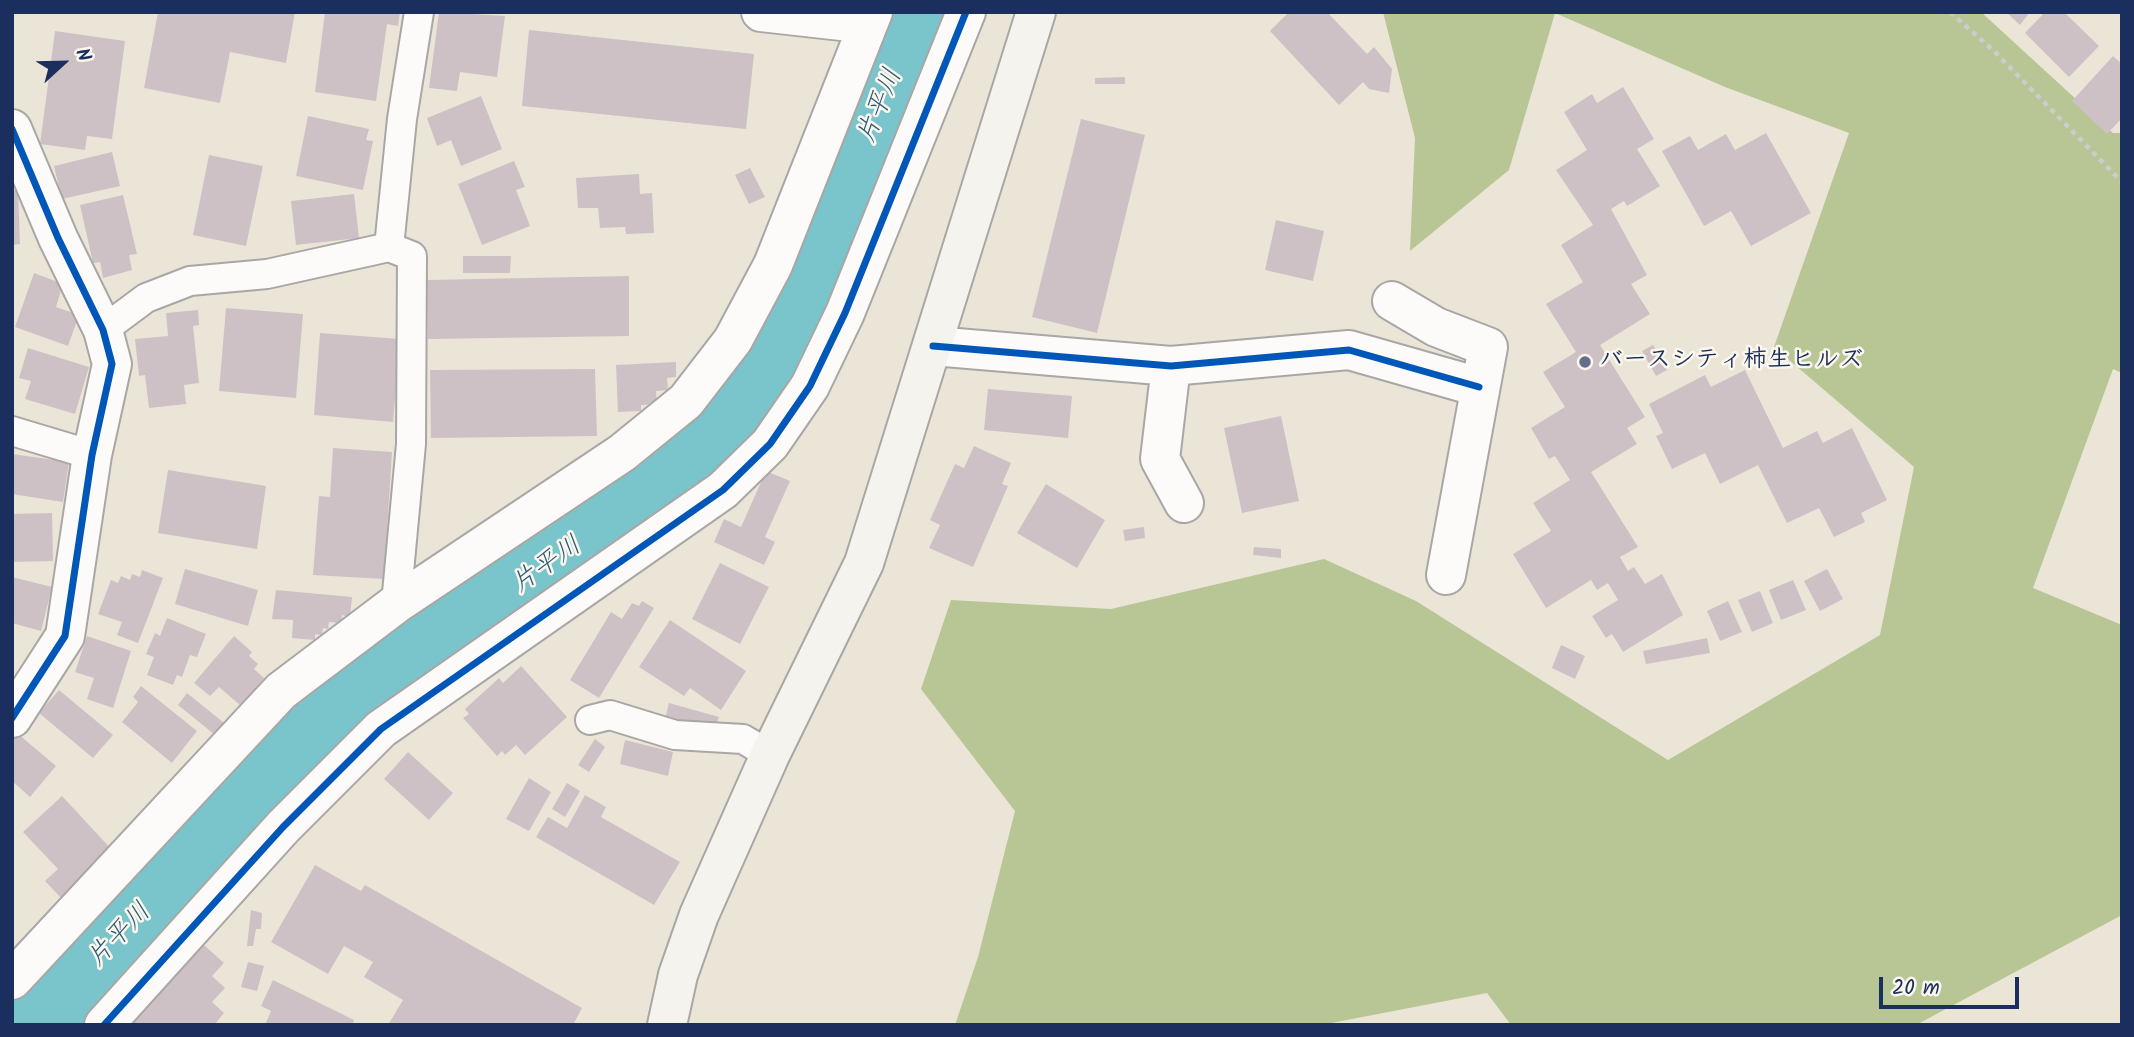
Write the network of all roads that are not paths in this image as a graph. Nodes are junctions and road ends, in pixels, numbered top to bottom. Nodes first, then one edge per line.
1 (419, 12) edge
2 (761, 12) edge
3 (966, 12) edge
4 (1036, 12) edge
5 (870, 18) edge
6 (12, 129) edge
7 (389, 247) junction
8 (1392, 301) dead end
9 (103, 330) junction
10 (933, 345) junction
11 (1171, 366) junction
12 (1479, 387) junction
13 (12, 431) edge
14 (92, 455) junction
15 (1184, 503) dead end
16 (1446, 575) dead end
17 (396, 604) junction
18 (12, 718) edge
19 (590, 720) dead end
20 (770, 755) junction
21 (12, 980) edge
22 (104, 1025) edge
23 (667, 1025) edge

1 - 7 lane
2 - 5 street
3 - 22 street
4 - 10 main road
5 - 17 street
6 - 9 street
7 - 9 lane
7 - 17 lane
8 - 12 street
9 - 14 street
10 - 11 street
10 - 20 main road
11 - 12 street
11 - 15 street
12 - 16 street
13 - 14 lane
14 - 18 street
17 - 21 street
19 - 20 lane
20 - 23 main road

